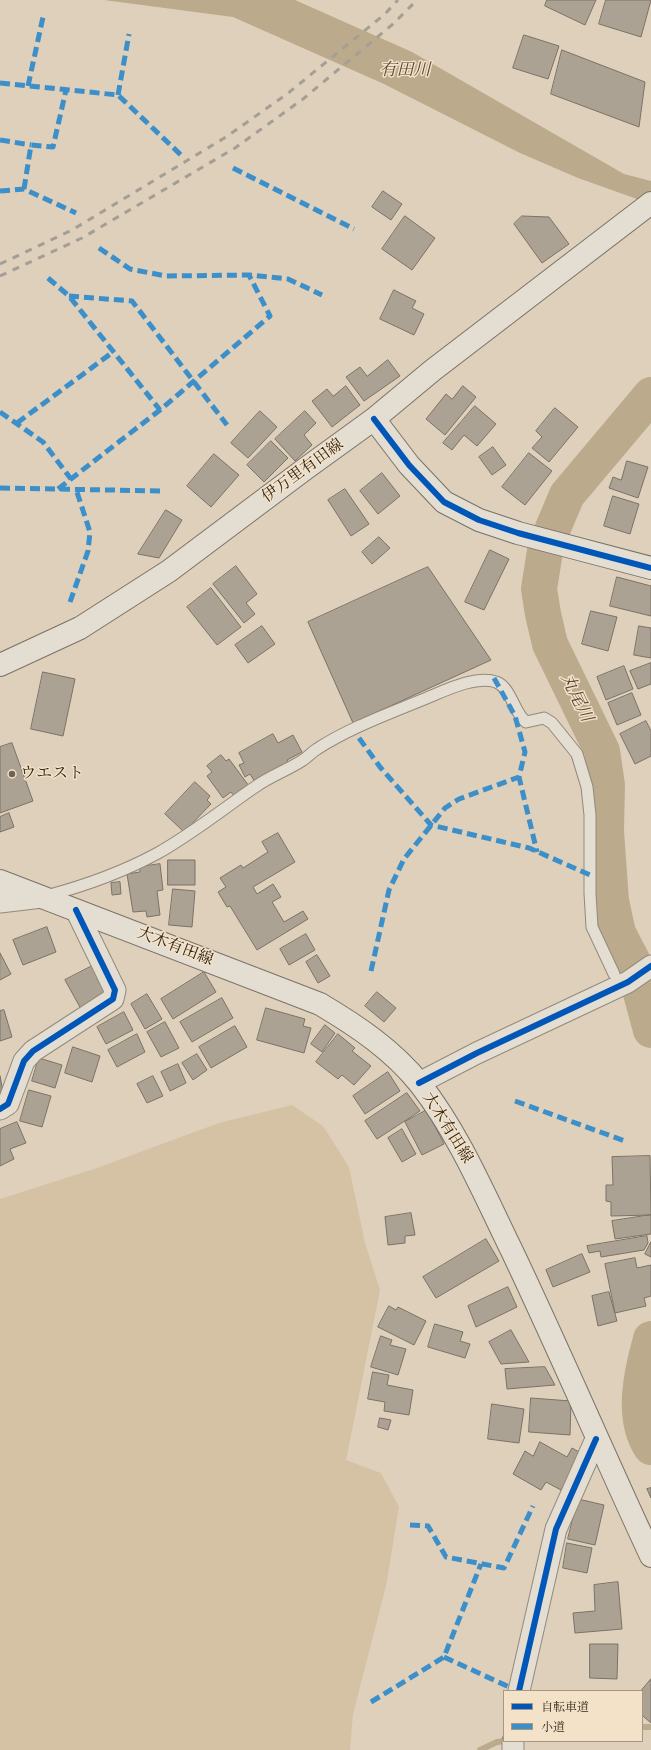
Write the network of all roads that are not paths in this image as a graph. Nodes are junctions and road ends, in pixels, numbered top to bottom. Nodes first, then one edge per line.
1 (651, 203) edge
2 (374, 419) junction
3 (651, 568) edge
4 (0, 666) edge
5 (0, 881) edge
6 (42, 897) junction
7 (0, 902) edge
8 (76, 910) junction
9 (651, 966) edge
10 (614, 974) dead end
11 (419, 1083) junction
12 (0, 1109) edge
13 (596, 1439) junction
14 (651, 1556) edge
15 (518, 1690) edge

1 - 2 main road, 伊万里有田線
2 - 3 main road
2 - 4 main road, 伊万里有田線
5 - 6 main road, 大木有田線
6 - 7 street
6 - 8 main road, 大木有田線
6 - 10 lane
8 - 11 main road, 大木有田線
8 - 12 street
9 - 11 street
11 - 13 main road, 大木有田線
13 - 14 main road, 大木有田線
13 - 15 street

